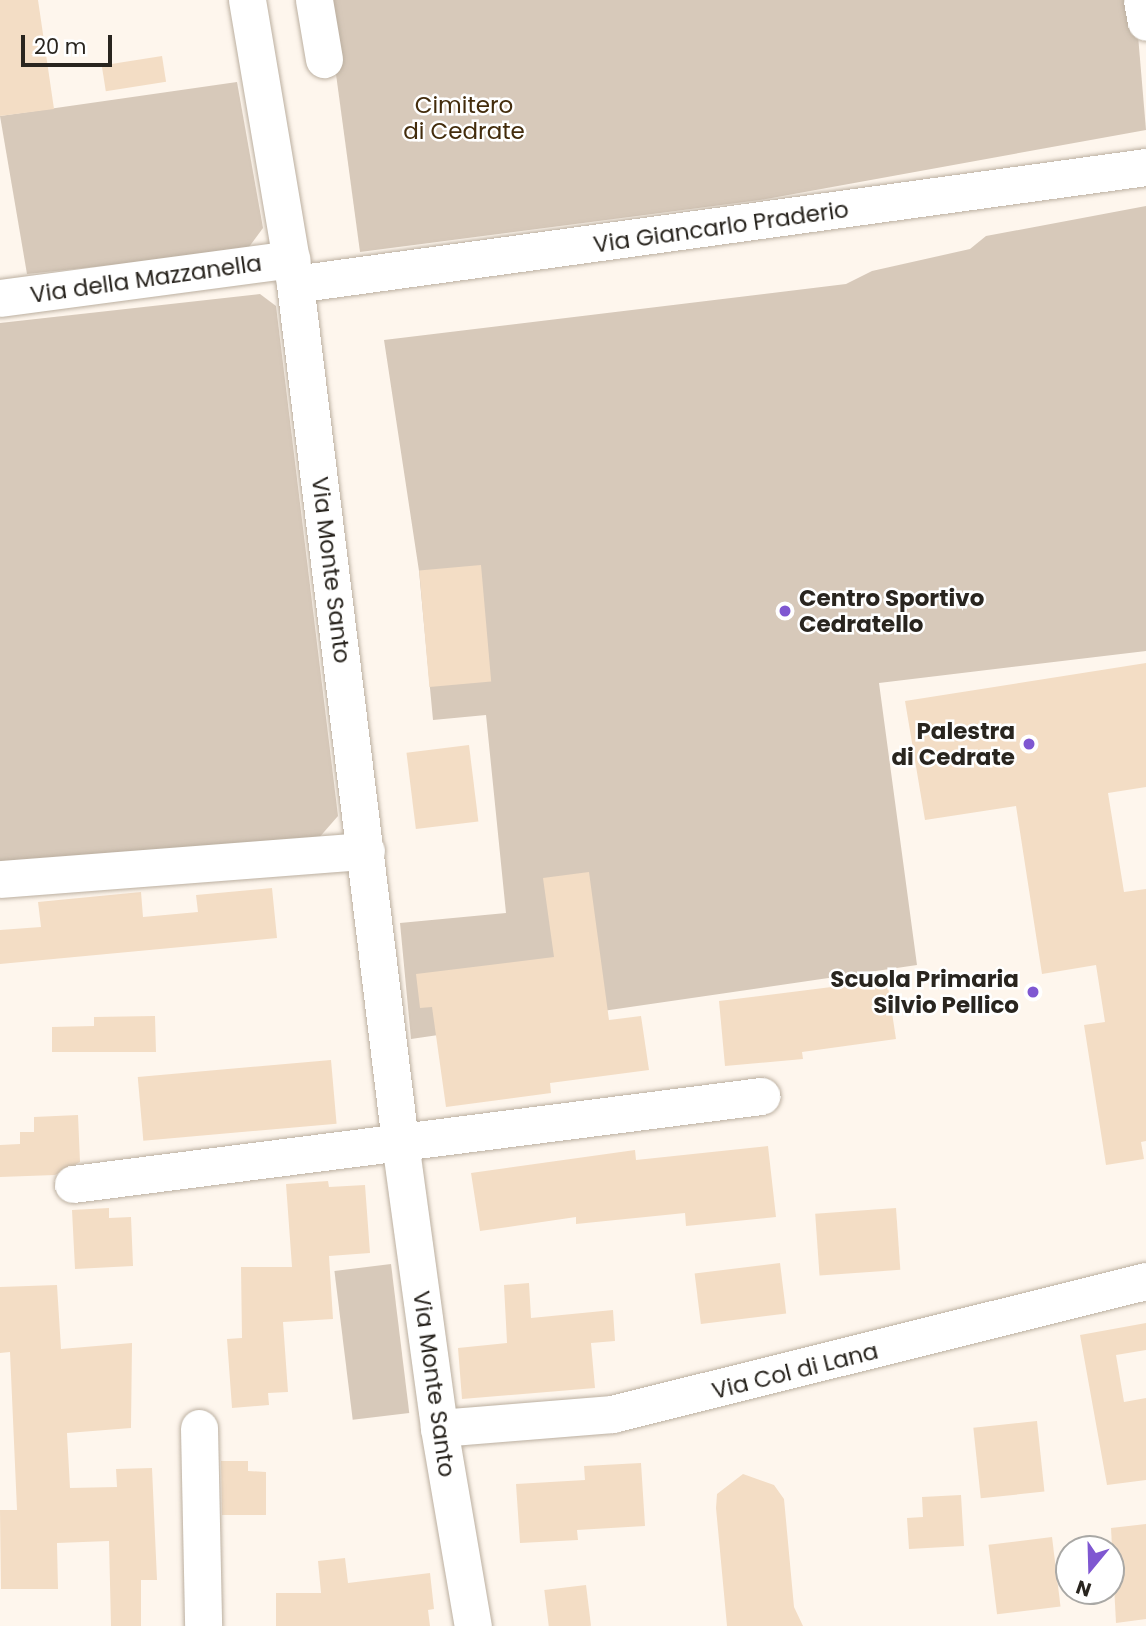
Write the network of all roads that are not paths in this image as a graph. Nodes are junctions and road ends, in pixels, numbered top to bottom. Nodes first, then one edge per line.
1 (247, 0) edge
2 (314, 0) edge
3 (1142, 0) edge
4 (1146, 22) edge
5 (324, 59) dead end
6 (1146, 167) edge
7 (293, 271) junction
8 (0, 298) edge
9 (366, 851) junction
10 (0, 879) edge
11 (761, 1096) dead end
12 (400, 1142) junction
13 (73, 1184) dead end
14 (1146, 1281) edge
15 (199, 1428) dead end
16 (439, 1428) junction
17 (202, 1626) edge
18 (473, 1626) edge

1 - 7 street, Via Monte Santo
2 - 5 street
3 - 4 street
6 - 7 street, Via Giancarlo Praderio
7 - 8 street, Via della Mazzanella
7 - 9 street, Via Monte Santo
9 - 10 street
9 - 12 street, Via Monte Santo
11 - 12 street
12 - 13 street
12 - 16 street, Via Monte Santo
14 - 16 street, Via Col di Lana
15 - 17 street
16 - 18 street, Via Monte Santo

